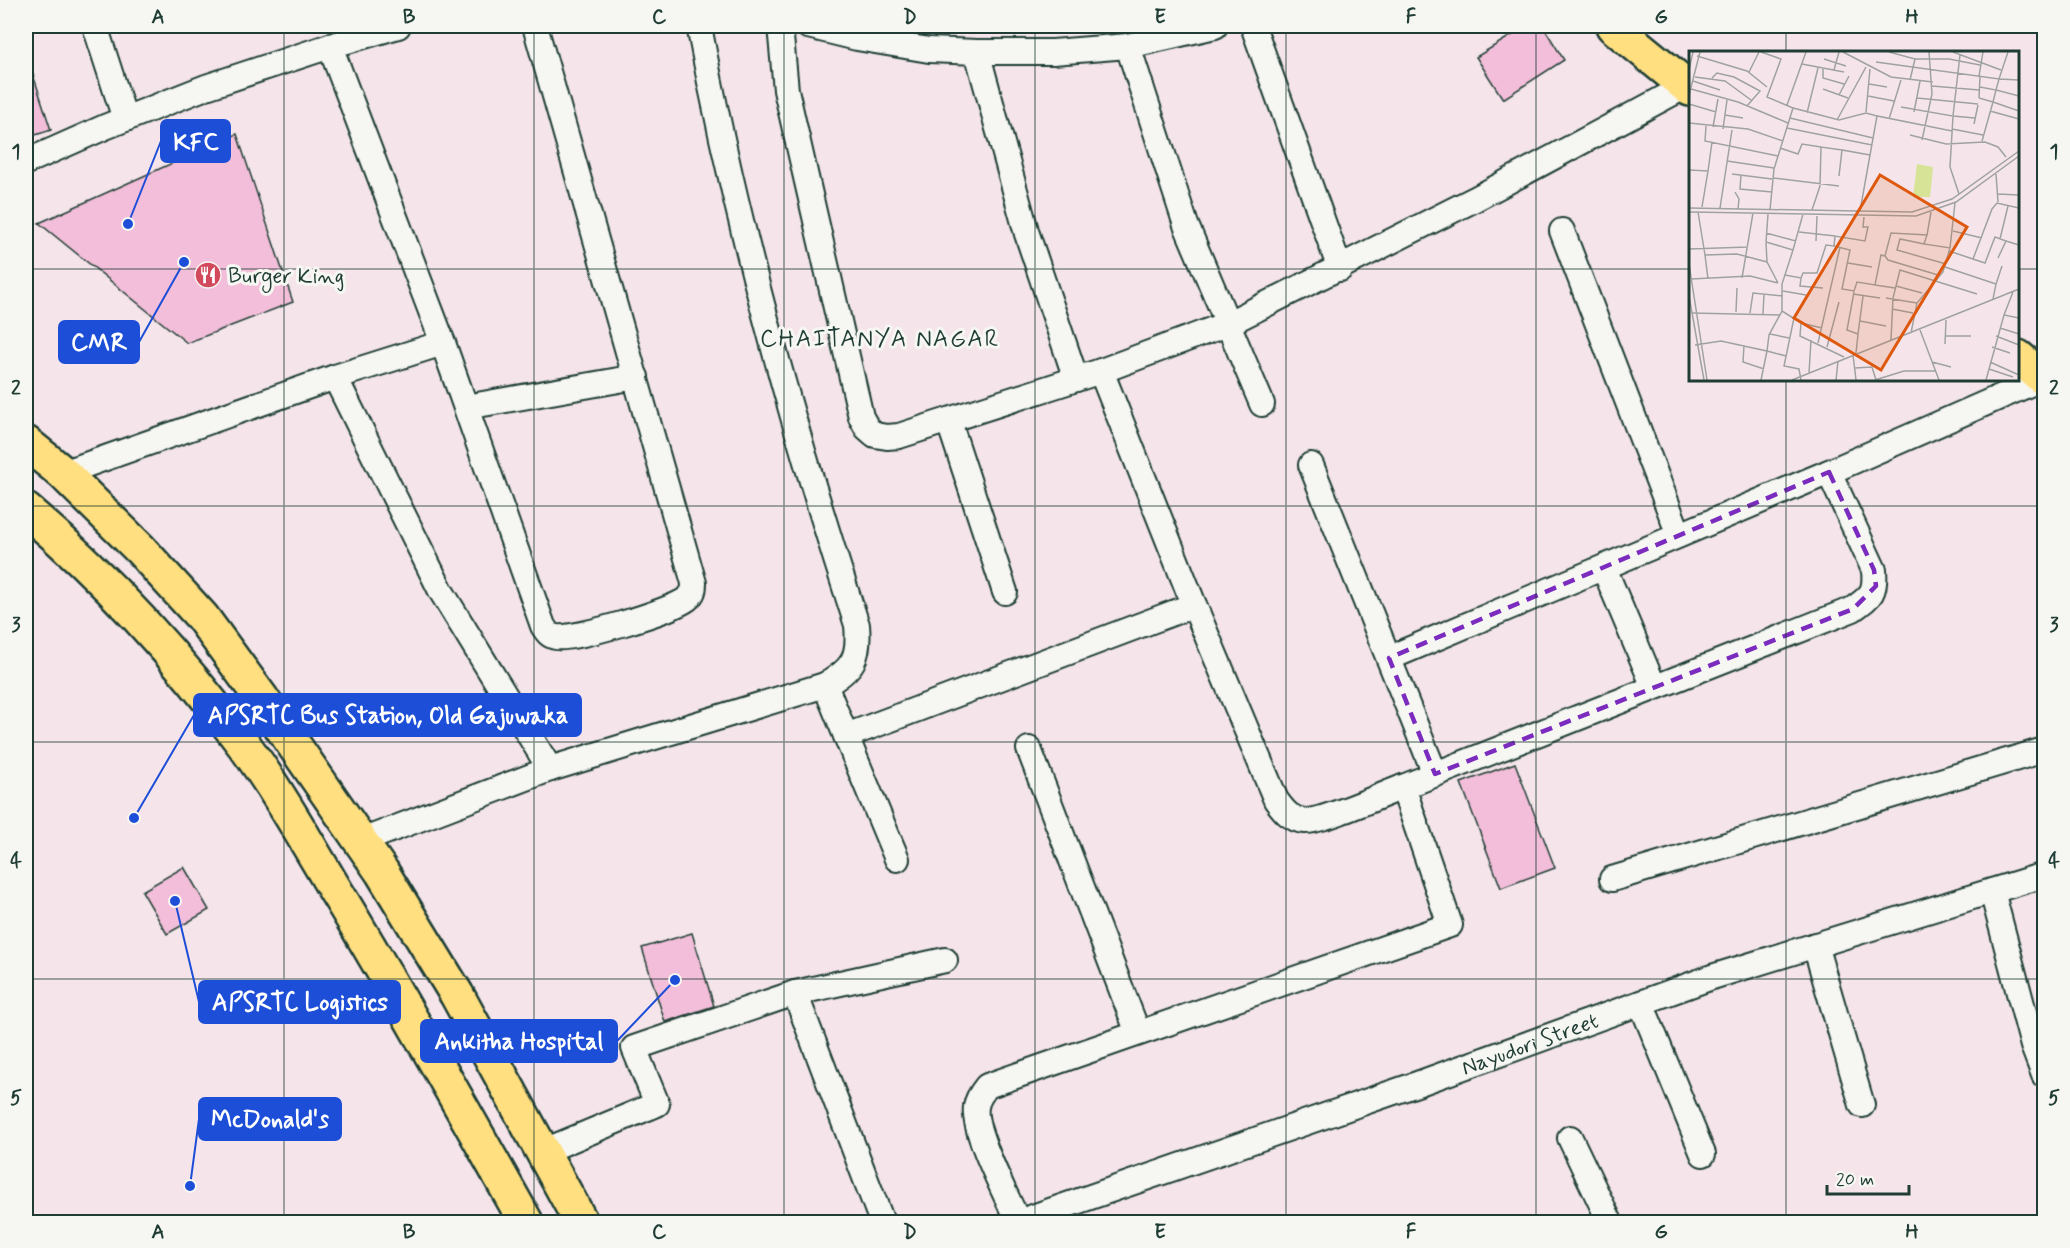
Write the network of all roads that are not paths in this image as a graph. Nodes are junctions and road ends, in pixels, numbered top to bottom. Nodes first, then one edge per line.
1 (95, 26) edge
2 (398, 26) edge
3 (535, 26) edge
4 (699, 26) edge
5 (780, 26) edge
6 (808, 26) edge
7 (1215, 26) edge
8 (1253, 26) edge
9 (1613, 26) edge
10 (363, 31) edge
11 (330, 46) junction
12 (1128, 46) junction
13 (977, 52) junction
14 (1688, 87) edge
15 (125, 119) junction
16 (26, 162) edge
17 (1562, 231) dead end
18 (1340, 269) junction
19 (1227, 324) junction
20 (443, 343) junction
21 (2019, 358) edge
22 (1101, 371) junction
23 (636, 376) junction
24 (335, 377) junction
25 (1076, 379) junction
26 (2044, 379) edge
27 (1262, 404) dead end
28 (466, 407) junction
29 (949, 422) junction
30 (26, 443) edge
31 (1311, 465) dead end
32 (1829, 472) junction
33 (63, 473) junction
34 (26, 510) edge
35 (1679, 536) junction
36 (1605, 568) junction
37 (1005, 592) dead end
38 (1194, 605) junction
39 (1389, 658) junction
40 (825, 685) junction
41 (1654, 687) junction
42 (846, 736) junction
43 (1029, 749) dead end
44 (2044, 750) edge
45 (550, 769) junction
46 (1436, 774) junction
47 (1403, 786) junction
48 (359, 842) junction
49 (897, 859) dead end
50 (2044, 875) edge
51 (1612, 879) dead end
52 (1992, 891) junction
53 (1815, 945) junction
54 (945, 960) dead end
55 (795, 993) junction
56 (1641, 1003) junction
57 (1138, 1033) junction
58 (2044, 1075) edge
59 (1862, 1105) dead end
60 (1570, 1138) dead end
61 (542, 1152) junction
62 (1703, 1154) dead end
63 (526, 1222) edge
64 (581, 1222) edge
65 (882, 1222) edge
66 (1018, 1222) edge
67 (1610, 1222) edge

1 - 15 street
2 - 10 street
3 - 23 street
4 - 40 street
5 - 29 street
6 - 13 street
7 - 12 street
8 - 18 street
9 - 14 main road
10 - 11 street
11 - 15 street
11 - 20 street
12 - 13 street
12 - 19 street
13 - 25 street
14 - 18 street
15 - 16 street
17 - 35 street
18 - 19 street
19 - 22 street
19 - 27 street
20 - 24 street
20 - 28 street
21 - 26 main road
22 - 25 street
22 - 38 street
23 - 28 street
23 - 28 street
24 - 33 street
24 - 45 street
25 - 29 street
26 - 32 street
29 - 37 street
30 - 33 main road
31 - 39 street
32 - 35 street
32 - 41 street
33 - 48 main road
34 - 63 main road
35 - 36 street
36 - 39 street
36 - 41 street
38 - 42 street
38 - 47 street
39 - 46 street
40 - 42 street
40 - 45 street
41 - 46 street
42 - 49 street
43 - 57 street
44 - 51 street
45 - 48 street
46 - 47 street
47 - 57 street
48 - 61 main road
50 - 52 street, Nayudori Street
52 - 53 street, Nayudori Street
52 - 58 street
53 - 56 street, Nayudori Street
53 - 59 street
54 - 55 street
55 - 61 street
55 - 65 street
56 - 62 street
56 - 66 street, Nayudori Street
57 - 66 street
60 - 67 street
61 - 64 main road

